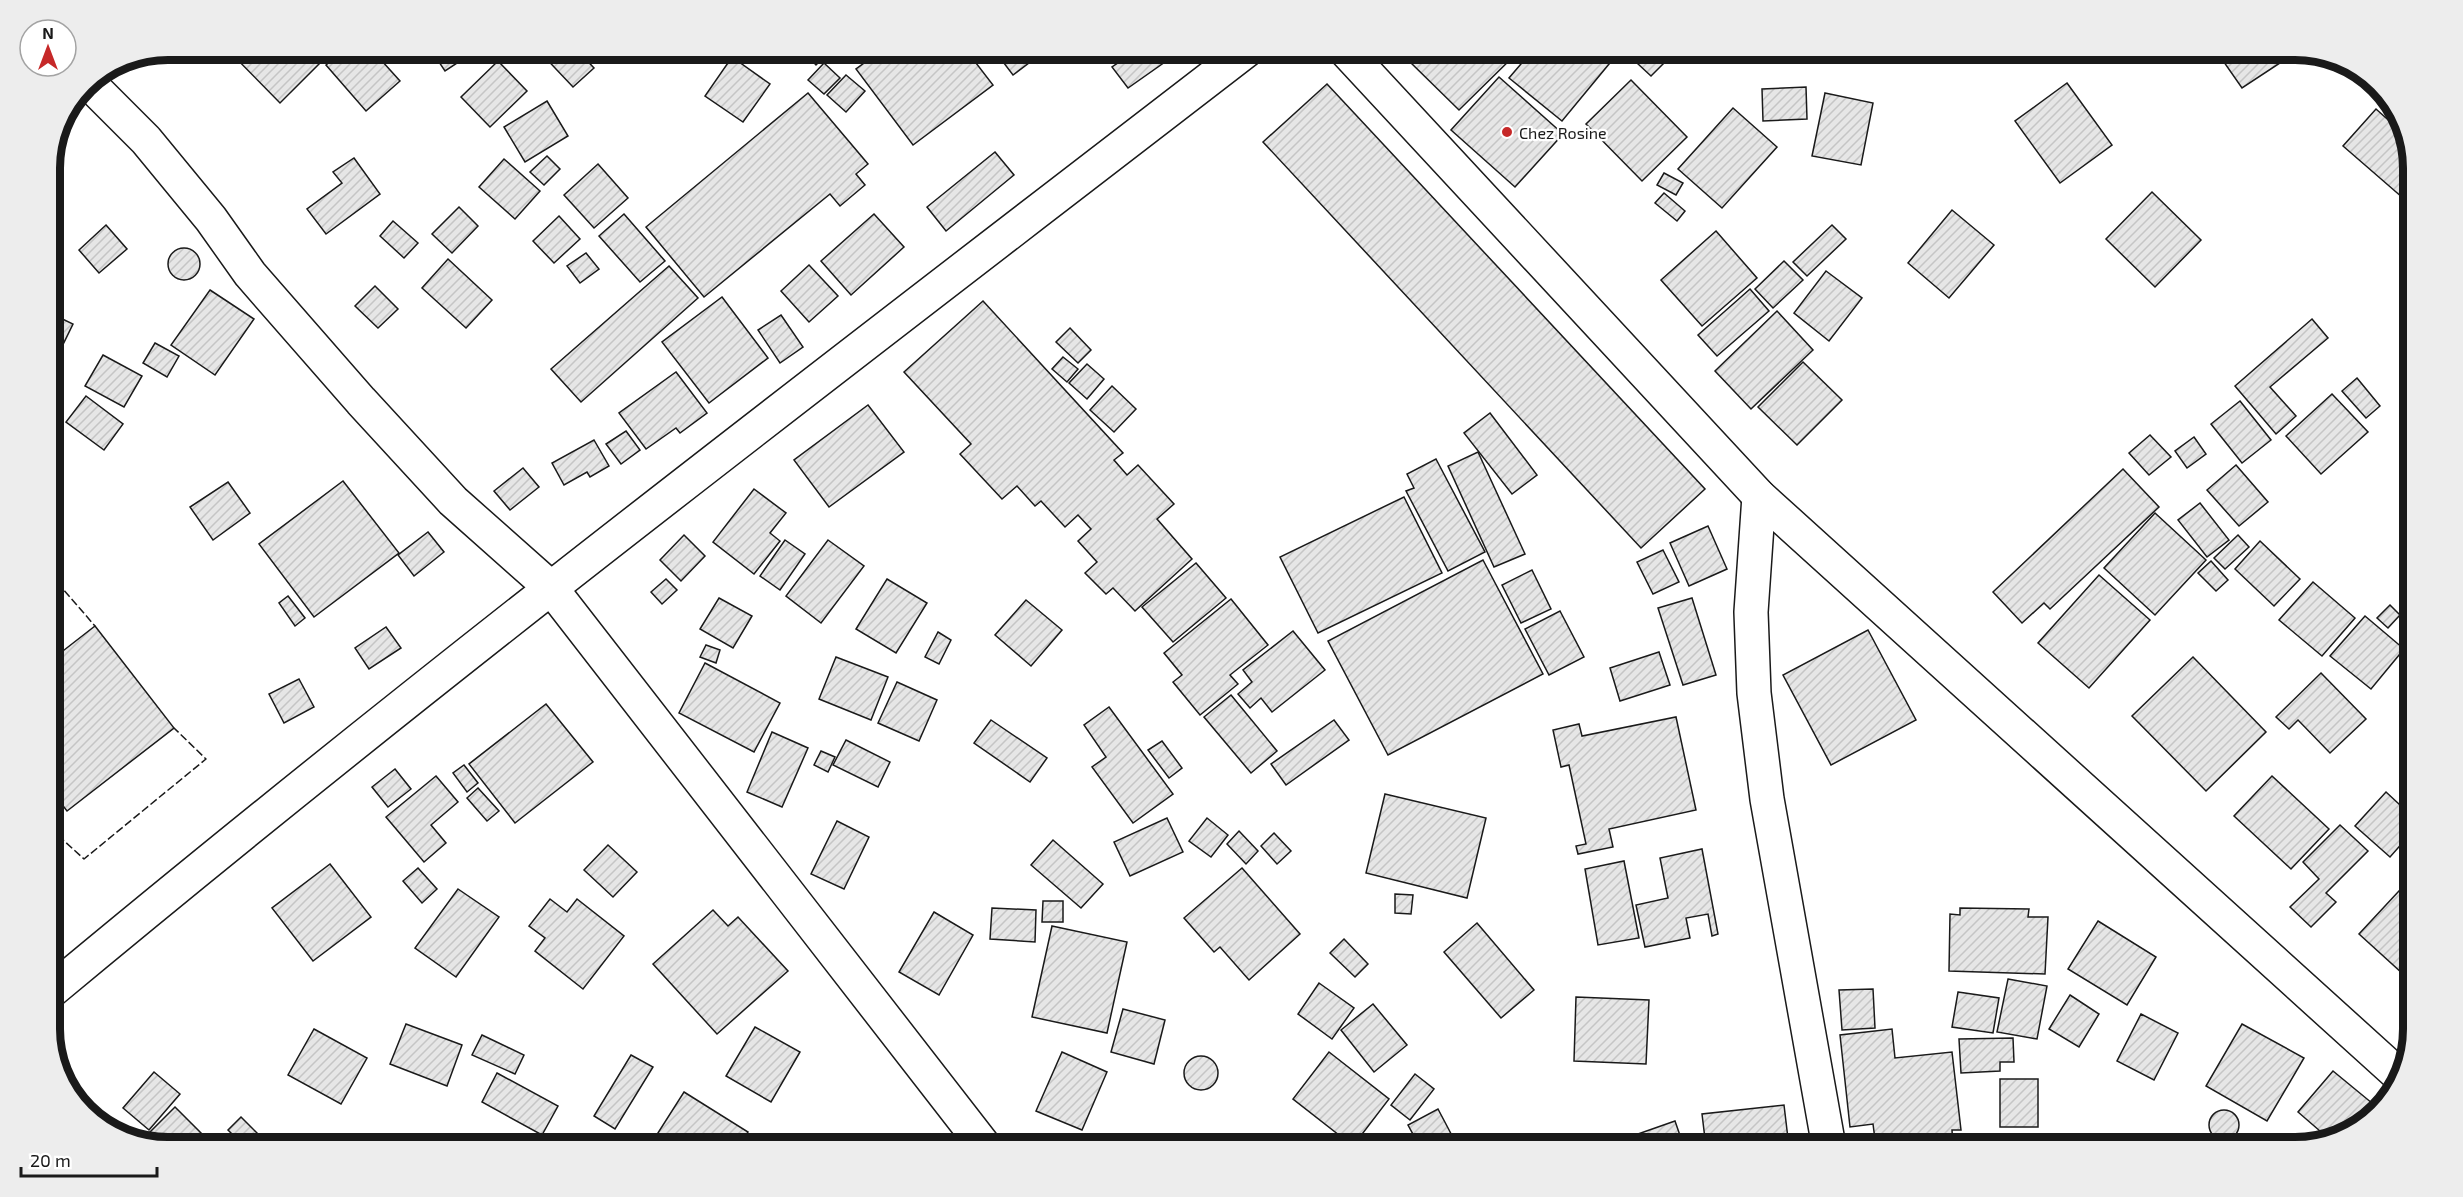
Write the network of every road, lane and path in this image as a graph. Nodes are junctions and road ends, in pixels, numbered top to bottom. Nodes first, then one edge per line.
1 (1234, 60) edge
2 (1354, 60) edge
3 (95, 89) edge
4 (1759, 496) junction
5 (551, 588) junction
6 (60, 984) edge
7 (2395, 1071) edge
8 (976, 1137) edge
9 (1827, 1137) edge

1 - 5 street
2 - 4 street
3 - 5 street
4 - 7 street
4 - 9 street
5 - 6 street
5 - 8 street

